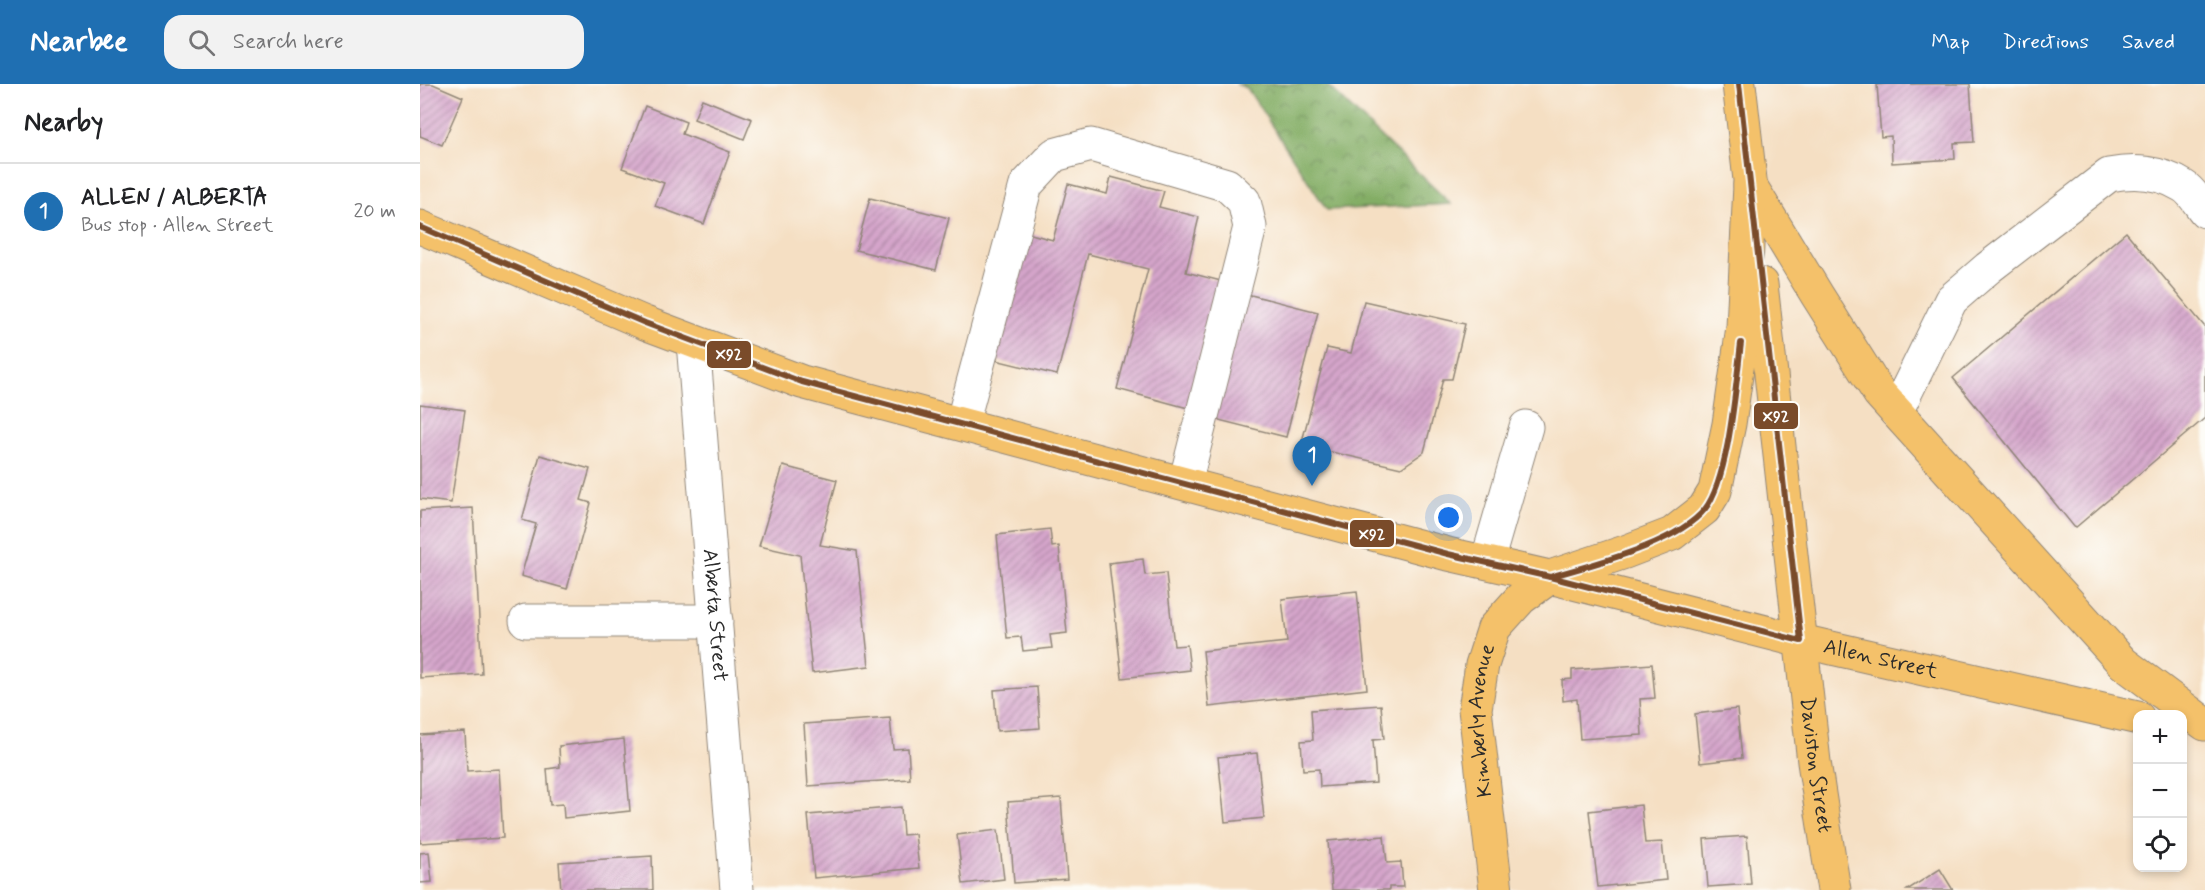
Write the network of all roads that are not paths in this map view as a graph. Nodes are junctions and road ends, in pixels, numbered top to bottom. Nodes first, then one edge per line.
1 (1739, 84) edge
2 (1750, 185) junction
3 (2205, 212) edge
4 (420, 227) edge
5 (693, 342) junction
6 (1896, 412) junction
7 (962, 424) junction
8 (1527, 427) dead end
9 (1185, 483) junction
10 (1487, 562) junction
11 (1550, 577) junction
12 (526, 621) dead end
13 (716, 621) junction
14 (1801, 641) junction
15 (2133, 717) edge
16 (2205, 724) edge
17 (2187, 730) edge
18 (2205, 735) edge
19 (737, 890) edge
20 (1496, 890) edge
21 (1834, 890) edge

1 - 2 main road
2 - 6 main road
2 - 11 main road
2 - 14 main road, Daviston Street
3 - 6 street
4 - 5 main road, Allen Street
5 - 7 main road, Allen Street
5 - 13 street, Alberta Street
6 - 16 main road
7 - 9 main road, Allen Street
7 - 9 street
8 - 10 street
9 - 10 main road, Allen Street
10 - 11 main road, Allen Street
11 - 14 main road, Allen Street
11 - 20 main road, Kimberly Avenue
12 - 13 street
13 - 19 street, Alberta Street
14 - 15 main road, Allen Street
14 - 21 main road, Daviston Street
17 - 18 main road

